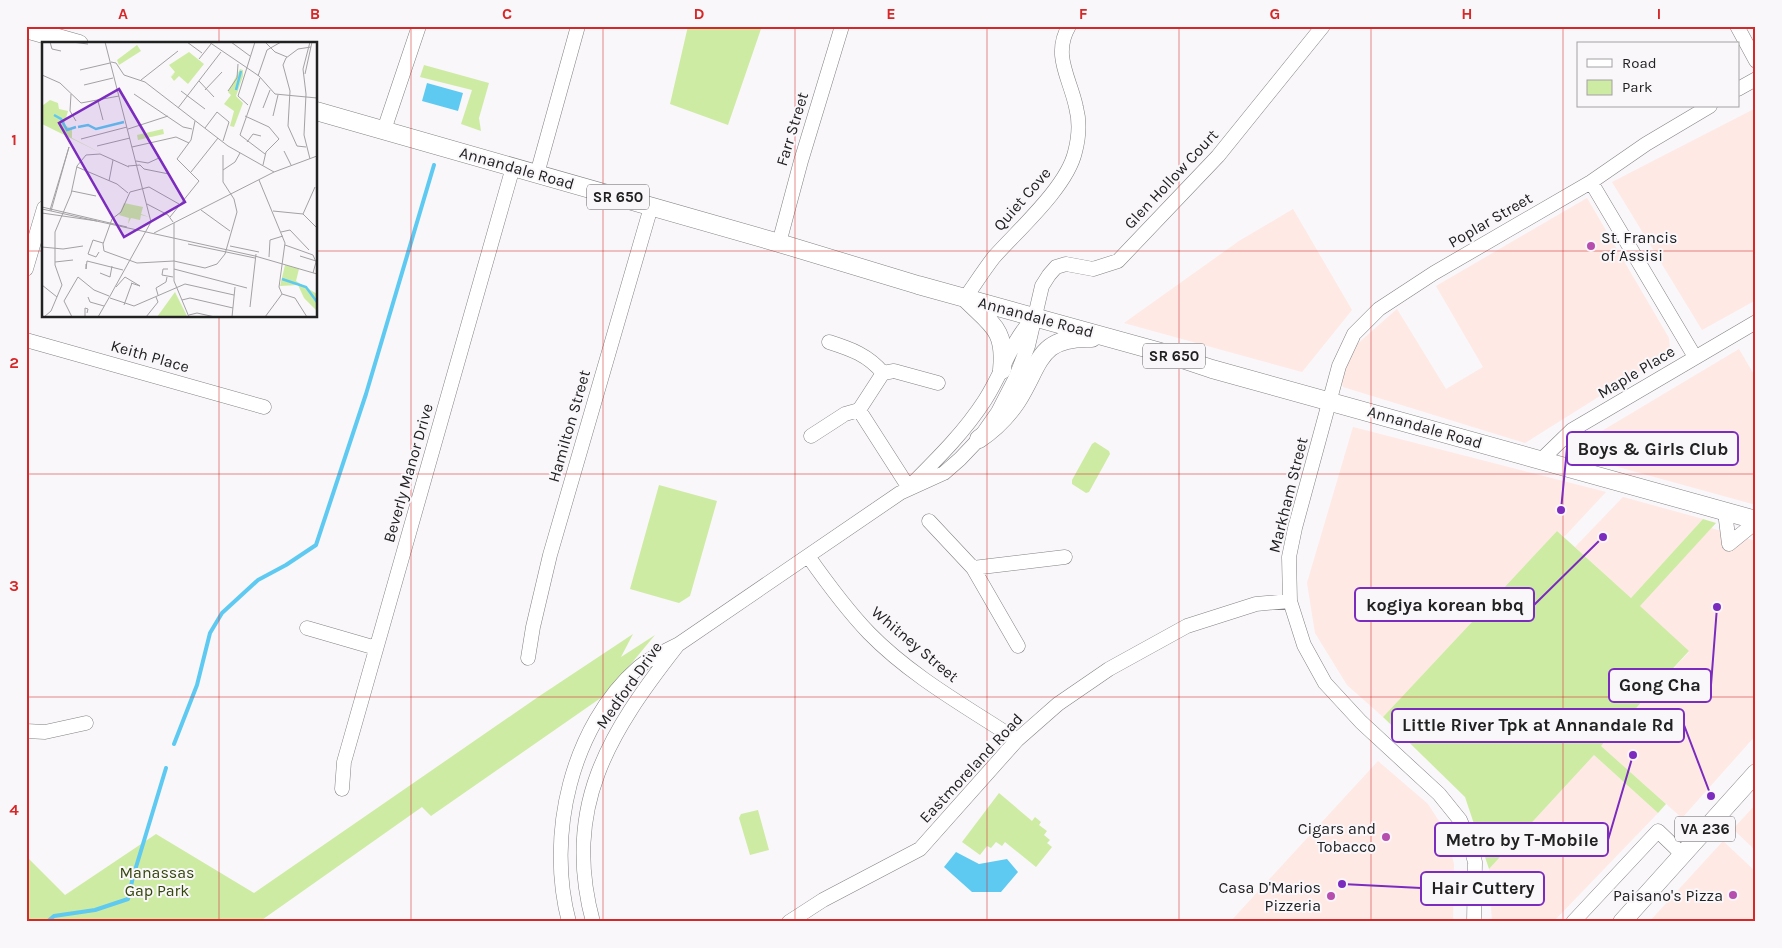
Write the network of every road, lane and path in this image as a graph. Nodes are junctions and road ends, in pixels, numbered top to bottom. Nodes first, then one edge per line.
1 (419, 26) edge
2 (578, 26) edge
3 (842, 26) edge
4 (1069, 26) edge
5 (1323, 26) edge
6 (1737, 26) edge
7 (26, 28) edge
8 (72, 42) edge
9 (1756, 61) edge
10 (1756, 79) edge
11 (1740, 88) edge
12 (1707, 108) edge
13 (318, 112) edge
14 (384, 130) junction
15 (513, 167) junction
16 (538, 174) junction
17 (1591, 182) junction
18 (651, 206) junction
19 (42, 215) edge
20 (779, 243) junction
21 (26, 270) edge
22 (965, 298) junction
23 (1034, 317) junction
24 (1756, 322) edge
25 (1115, 339) junction
26 (26, 340) edge
27 (829, 342) dead end
28 (1695, 357) junction
29 (1002, 370) junction
30 (883, 373) junction
31 (938, 383) dead end
32 (1330, 401) junction
33 (264, 407) dead end
34 (859, 410) junction
35 (811, 436) dead end
36 (980, 439) junction
37 (1541, 460) junction
38 (909, 488) junction
39 (1726, 512) junction
40 (1756, 521) edge
41 (929, 522) dead end
42 (808, 556) junction
43 (1065, 557) dead end
44 (974, 568) junction
45 (1290, 601) junction
46 (307, 628) dead end
47 (679, 644) junction
48 (1018, 646) dead end
49 (376, 648) junction
50 (528, 658) dead end
51 (86, 723) dead end
52 (26, 731) edge
53 (1017, 740) junction
54 (1756, 773) edge
55 (342, 789) dead end
56 (563, 818) junction
57 (586, 820) junction
58 (1682, 854) junction
59 (570, 922) edge
60 (593, 922) edge
61 (789, 922) edge
62 (1474, 922) edge
63 (1573, 922) edge
64 (1622, 922) edge

1 - 14 street
2 - 16 street
3 - 20 street, Farr Street
4 - 22 street, Quiet Cove
5 - 23 street, Glen Hollow Court
6 - 9 street
7 - 8 main road
10 - 11 street
12 - 17 street, Poplar Street
13 - 14 main road, Annandale Road / SR 650
14 - 15 main road, Annandale Road / SR 650
15 - 16 main road, Annandale Road / SR 650
15 - 49 street, Beverly Manor Drive
16 - 18 main road, Annandale Road / SR 650
17 - 28 street
17 - 32 street, Poplar Street
18 - 20 main road, Annandale Road / SR 650
18 - 50 street, Hamilton Street
19 - 21 street
20 - 22 main road, Annandale Road / SR 650
22 - 23 main road, Annandale Road / SR 650
22 - 29 main road
23 - 25 main road, Annandale Road / SR 650
23 - 29 street, Medford Drive
23 - 36 street, Medford Drive
24 - 28 street, Maple Place
25 - 32 main road, Annandale Road / SR 650
25 - 36 main road
26 - 33 street, Keith Place
27 - 30 street
28 - 37 street, Maple Place
29 - 38 street, Medford Drive
30 - 31 street
30 - 34 street
32 - 37 main road, Annandale Road / SR 650
32 - 45 street, Markham Street
34 - 35 street
34 - 38 street
36 - 38 street, Medford Drive
37 - 39 main road, Annandale Road / SR 650
38 - 42 street, Medford Drive
39 - 40 main road, Annandale Road / SR 650
39 - 40 street
41 - 44 street
42 - 47 street, Medford Drive
42 - 53 street, Whitney Street
43 - 44 street
44 - 48 street
45 - 53 street, Eastmoreland Road
45 - 62 street, Markham Street
46 - 49 street
47 - 56 street, Medford Drive
47 - 57 street, Medford Drive
49 - 55 street, Beverly Manor Drive
51 - 52 street
53 - 61 street, Eastmoreland Road
54 - 58 main road, VA 236
56 - 57 street
56 - 59 street, Medford Drive
57 - 60 street, Medford Drive
58 - 63 street
58 - 64 main road, VA 236

